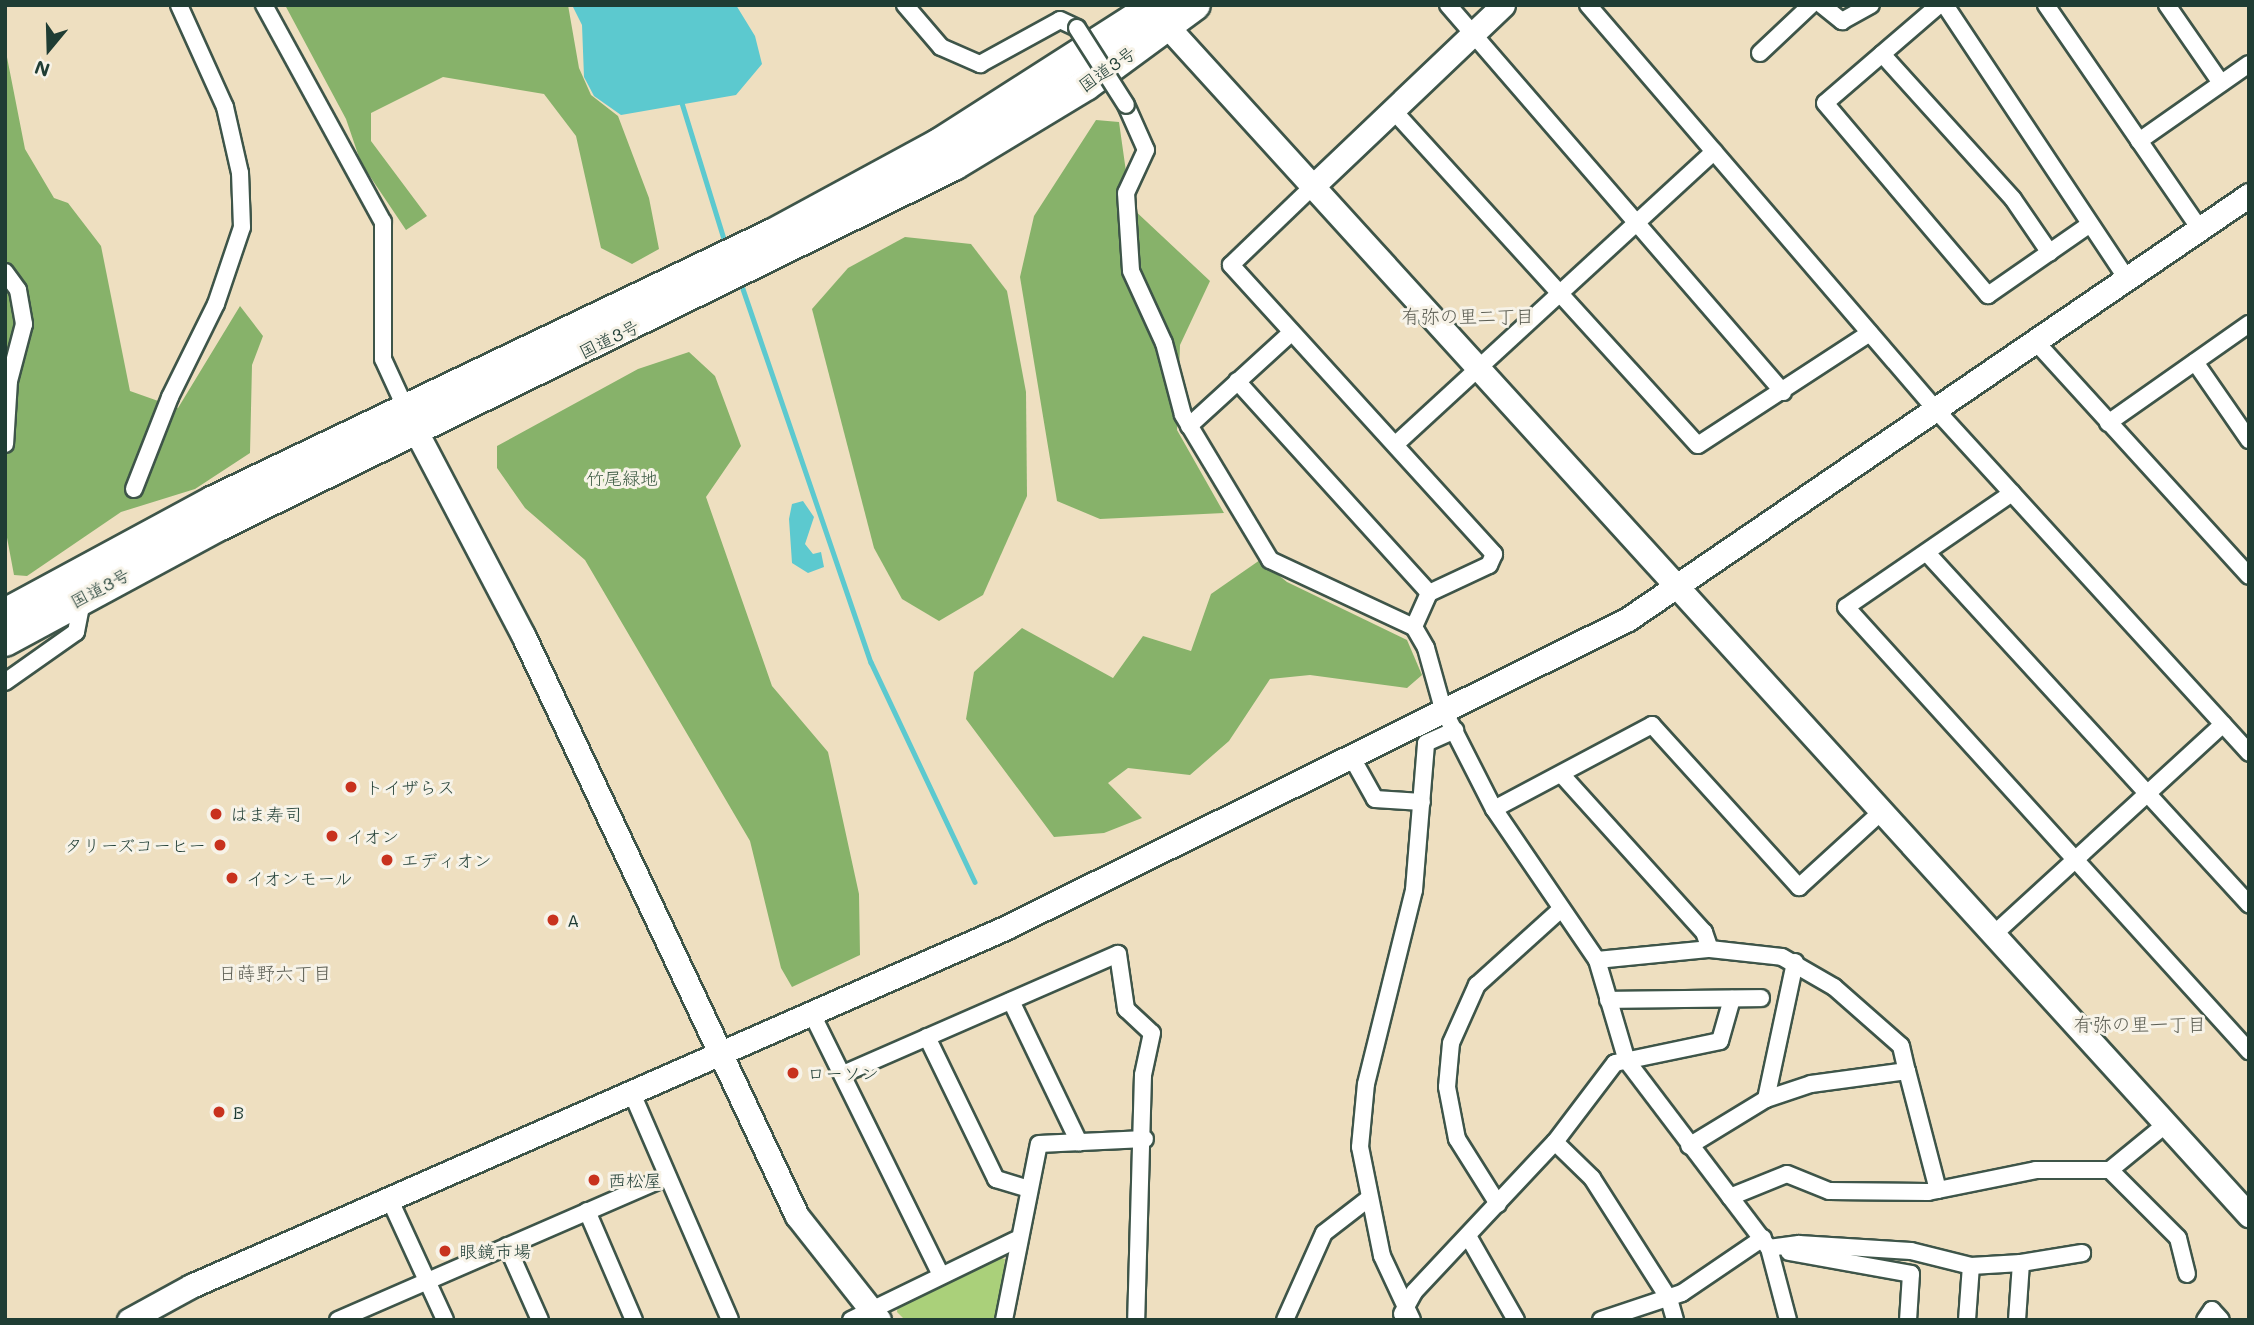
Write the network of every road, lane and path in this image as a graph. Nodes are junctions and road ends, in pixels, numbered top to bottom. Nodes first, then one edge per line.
1 (179, 5) edge
2 (264, 5) edge
3 (905, 5) edge
4 (1195, 5) edge
5 (1448, 5) edge
6 (1503, 5) edge
7 (1588, 5) edge
8 (1811, 5) edge
9 (1822, 5) edge
10 (1871, 5) edge
11 (1942, 5) edge
12 (2046, 5) edge
13 (2167, 5) edge
14 (1156, 11) edge
15 (1474, 33) junction
16 (1760, 53) dead end
17 (1882, 54) junction
18 (2249, 64) edge
19 (2221, 83) junction
20 (1392, 109) junction
21 (2139, 141) junction
22 (1714, 152) junction
23 (1311, 187) junction
24 (2249, 195) edge
25 (1637, 222) junction
26 (2090, 224) junction
27 (2200, 229) junction
28 (2050, 253) junction
29 (5, 272) edge
30 (2127, 279) junction
31 (1561, 294) junction
32 (2249, 324) edge
33 (1292, 332) junction
34 (1870, 333) junction
35 (2036, 342) junction
36 (2195, 362) junction
37 (1477, 370) junction
38 (1237, 381) junction
39 (1783, 392) junction
40 (1937, 411) junction
41 (410, 420) junction
42 (2108, 423) junction
43 (1189, 426) junction
44 (2249, 440) edge
45 (5, 444) edge
46 (1396, 444) junction
47 (134, 489) dead end
48 (2012, 493) junction
49 (1927, 553) junction
50 (2249, 576) edge
51 (1676, 590) junction
52 (1429, 593) junction
53 (83, 596) junction
54 (5, 614) edge
55 (1414, 627) junction
56 (5, 642) edge
57 (5, 682) edge
58 (1443, 709) junction
59 (2223, 724) junction
60 (1455, 730) junction
61 (2249, 753) edge
62 (1351, 756) junction
63 (1562, 775) junction
64 (2146, 795) junction
65 (1422, 803) junction
66 (1494, 809) junction
67 (1881, 813) junction
68 (2074, 859) junction
69 (2249, 905) edge
70 (1559, 911) junction
71 (1993, 935) junction
72 (1710, 949) junction
73 (1597, 960) junction
74 (1796, 962) junction
75 (1760, 998) dead end
76 (1732, 999) junction
77 (1608, 1000) junction
78 (1011, 1001) junction
79 (811, 1012) junction
80 (927, 1037) junction
81 (2249, 1051) edge
82 (717, 1055) junction
83 (1627, 1061) junction
84 (1906, 1071) junction
85 (843, 1074) junction
86 (631, 1091) junction
87 (1766, 1099) junction
88 (2165, 1125) junction
89 (1145, 1139) junction
90 (1079, 1142) junction
91 (1555, 1142) junction
92 (1689, 1146) junction
93 (2110, 1170) junction
94 (667, 1177) junction
95 (1028, 1189) junction
96 (1938, 1190) junction
97 (1730, 1197) junction
98 (389, 1198) junction
99 (1368, 1199) junction
100 (1498, 1204) junction
101 (587, 1211) junction
102 (2248, 1214) edge
103 (1468, 1236) junction
104 (1016, 1240) junction
105 (1766, 1243) junction
106 (507, 1246) junction
107 (2082, 1253) dead end
108 (2021, 1263) junction
109 (1971, 1266) junction
110 (2187, 1274) dead end
111 (941, 1275) junction
112 (428, 1281) junction
113 (1670, 1299) junction
114 (156, 1313) edge
115 (1406, 1315) edge
116 (867, 1316) edge
117 (345, 1318) edge
118 (129, 1320) edge
119 (445, 1320) edge
120 (540, 1320) edge
121 (634, 1320) edge
122 (730, 1320) edge
123 (1004, 1320) edge
124 (1136, 1320) edge
125 (1285, 1320) edge
126 (1516, 1320) edge
127 (1601, 1320) edge
128 (1675, 1320) edge
129 (1787, 1320) edge
130 (1908, 1320) edge
131 (1967, 1320) edge
132 (2017, 1320) edge
133 (2205, 1320) edge
134 (2221, 1320) edge

1 - 47 street
2 - 41 street
3 - 43 street, bridge
4 - 14 highway, 国道3号
5 - 15 street
6 - 15 street
7 - 22 street
8 - 16 street
9 - 10 street
11 - 17 street
11 - 26 street
12 - 21 street
13 - 19 street
14 - 23 street
14 - 41 highway, 国道3号
15 - 20 street
15 - 25 street
17 - 28 street
17 - 28 street
18 - 19 street
19 - 21 street
20 - 23 street
20 - 31 street
21 - 27 street
22 - 25 street
22 - 34 street
23 - 33 street
23 - 37 street
24 - 27 street
25 - 31 street
25 - 39 street
26 - 28 street
26 - 30 street
27 - 30 street
29 - 45 street
30 - 35 street
31 - 37 street
31 - 39 street
32 - 36 street
33 - 38 street
33 - 46 street
34 - 39 street
34 - 40 street
35 - 40 street
35 - 42 street
36 - 42 street
36 - 44 street
37 - 46 street
37 - 51 street
38 - 43 street
38 - 52 street
40 - 48 street
40 - 51 street
41 - 53 highway, 国道3号
41 - 54 highway, 国道3号
41 - 82 street
42 - 50 street
43 - 55 street
46 - 52 street
48 - 49 street
48 - 59 street
49 - 64 street
49 - 68 street
51 - 58 street
51 - 67 street
52 - 55 street
53 - 56 highway, 国道3号
53 - 57 street
55 - 58 street
58 - 60 street
58 - 62 street
59 - 61 street
59 - 64 street
60 - 65 street
60 - 66 street
62 - 65 street
62 - 79 street
63 - 66 street
63 - 67 street
63 - 72 street
64 - 68 street
64 - 69 street
65 - 99 street
66 - 70 street
67 - 71 street
68 - 71 street
68 - 81 street
70 - 73 street
70 - 100 street
71 - 88 street
72 - 73 street
72 - 74 street
73 - 77 street
74 - 84 street
74 - 87 street
75 - 76 street
76 - 77 street
76 - 83 street
77 - 83 street
78 - 80 street
78 - 89 street
78 - 90 street
79 - 82 street
79 - 85 street
80 - 85 street
80 - 95 street
82 - 86 street
82 - 116 street
83 - 91 street
83 - 92 street
84 - 87 street
84 - 96 street
85 - 111 street
86 - 94 street
86 - 98 street
87 - 92 street
88 - 93 street
88 - 102 street
89 - 90 street
89 - 124 street
90 - 95 street
91 - 100 street
91 - 113 street
92 - 97 street
93 - 96 street
93 - 110 street
94 - 101 street
94 - 122 street
95 - 104 street
96 - 97 street
97 - 105 street
98 - 112 street
98 - 114 street
99 - 115 street
99 - 125 street
100 - 103 street
101 - 106 street
101 - 121 street
103 - 115 street
103 - 126 street
104 - 111 street
104 - 123 street
105 - 109 street
105 - 113 street
105 - 129 street
105 - 130 street
106 - 112 street
106 - 120 street
107 - 108 street
108 - 109 street
108 - 132 street
109 - 131 street
111 - 116 street
112 - 117 street
112 - 119 street
113 - 127 street
113 - 128 street
114 - 118 street
133 - 134 street

